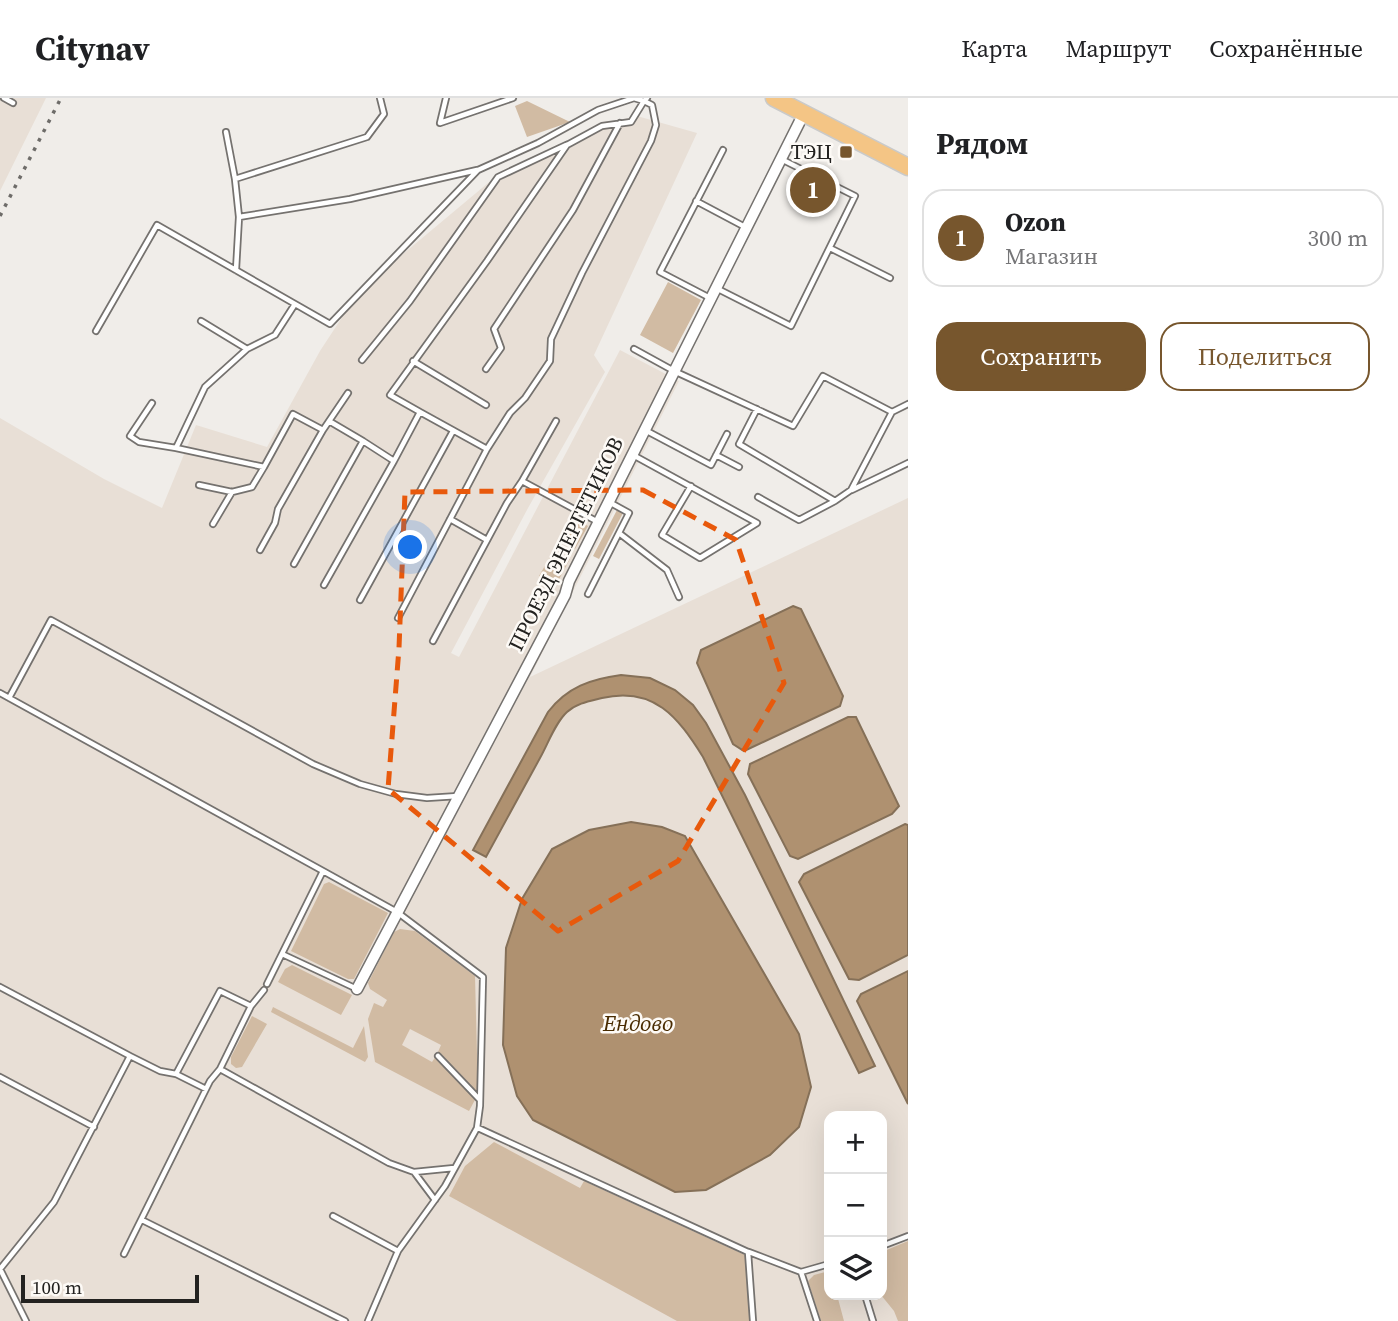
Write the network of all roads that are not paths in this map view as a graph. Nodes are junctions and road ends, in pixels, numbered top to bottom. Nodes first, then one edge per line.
1 (4, 98) edge
2 (380, 98) edge
3 (446, 98) edge
4 (513, 98) edge
5 (777, 99) edge
6 (645, 100) edge
7 (13, 103) dead end
8 (804, 113) junction
9 (620, 122) junction
10 (226, 132) dead end
11 (567, 145) junction
12 (723, 150) dead end
13 (781, 159) junction
14 (908, 167) edge
15 (478, 170) junction
16 (235, 178) junction
17 (696, 201) junction
18 (239, 217) junction
19 (746, 228) junction
20 (830, 248) junction
21 (236, 270) junction
22 (890, 278) dead end
23 (713, 293) junction
24 (295, 304) junction
25 (201, 321) dead end
26 (96, 331) dead end
27 (247, 349) junction
28 (634, 349) dead end
29 (362, 360) dead end
30 (413, 361) junction
31 (486, 369) dead end
32 (674, 370) junction
33 (348, 393) dead end
34 (152, 403) dead end
35 (908, 404) edge
36 (486, 405) dead end
37 (757, 410) junction
38 (420, 412) junction
39 (892, 412) junction
40 (329, 421) junction
41 (556, 421) dead end
42 (323, 430) junction
43 (645, 430) junction
44 (453, 431) junction
45 (727, 434) dead end
46 (363, 441) junction
47 (176, 448) junction
48 (487, 449) junction
49 (632, 454) junction
50 (716, 455) junction
51 (394, 460) junction
52 (908, 463) edge
53 (264, 467) junction
54 (739, 467) dead end
55 (522, 481) junction
56 (199, 485) dead end
57 (691, 486) junction
58 (851, 490) junction
59 (232, 492) junction
60 (758, 497) dead end
61 (835, 501) junction
62 (609, 502) junction
63 (450, 519) junction
64 (598, 523) junction
65 (213, 524) dead end
66 (619, 533) junction
67 (487, 540) junction
68 (260, 550) dead end
69 (294, 564) dead end
70 (324, 585) dead end
71 (588, 594) dead end
72 (680, 597) dead end
73 (360, 600) dead end
74 (398, 618) dead end
75 (433, 642) dead end
76 (0, 694) edge
77 (9, 698) junction
78 (458, 796) junction
79 (323, 871) junction
80 (397, 912) junction
81 (282, 954) junction
82 (0, 987) edge
83 (357, 989) joint
84 (251, 1006) junction
85 (130, 1056) junction
86 (438, 1056) dead end
87 (220, 1069) junction
88 (176, 1074) junction
89 (0, 1077) edge
90 (206, 1089) junction
91 (480, 1100) junction
92 (94, 1127) junction
93 (477, 1128) junction
94 (455, 1168) junction
95 (414, 1172) junction
96 (435, 1200) junction
97 (333, 1216) dead end
98 (142, 1220) junction
99 (908, 1236) edge
100 (887, 1244) edge
101 (398, 1251) junction
102 (748, 1252) junction
103 (124, 1254) dead end
104 (824, 1265) edge
105 (0, 1269) edge
106 (801, 1272) junction
107 (867, 1300) edge
108 (26, 1321) edge
109 (345, 1321) edge
110 (369, 1321) edge
111 (754, 1321) edge
112 (817, 1321) edge
113 (873, 1321) edge

1 - 7 lane
2 - 16 lane
3 - 4 lane
5 - 8 main road
6 - 9 lane
6 - 15 lane
6 - 48 lane
8 - 13 street, ПРОЕЗД ЭНЕРГЕТИКОВ
8 - 14 main road
9 - 11 lane
9 - 31 lane
10 - 16 lane
11 - 29 lane
11 - 30 lane
12 - 17 lane
13 - 19 street, ПРОЕЗД ЭНЕРГЕТИКОВ
13 - 20 lane
15 - 18 lane
15 - 24 lane
16 - 18 lane
17 - 19 lane
17 - 23 lane
18 - 21 lane
19 - 23 street, ПРОЕЗД ЭНЕРГЕТИКОВ
20 - 22 lane
20 - 23 lane
21 - 24 lane
21 - 26 lane
23 - 32 street, ПРОЕЗД ЭНЕРГЕТИКОВ
24 - 27 lane
25 - 27 lane
27 - 47 lane
28 - 32 lane
30 - 36 lane
30 - 38 lane
32 - 37 lane
32 - 43 street, ПРОЕЗД ЭНЕРГЕТИКОВ
33 - 40 lane
34 - 47 lane
35 - 39 lane
37 - 39 lane
37 - 61 lane
38 - 44 lane
38 - 51 lane
39 - 58 lane
40 - 42 lane
40 - 46 lane
41 - 55 lane
42 - 53 lane
42 - 68 lane
43 - 49 street, ПРОЕЗД ЭНЕРГЕТИКОВ
43 - 50 lane
44 - 48 lane
44 - 73 lane
45 - 50 lane
46 - 51 lane
46 - 69 lane
47 - 53 lane
48 - 63 lane
49 - 57 lane
49 - 62 street, ПРОЕЗД ЭНЕРГЕТИКОВ
50 - 54 lane
51 - 70 lane
52 - 58 lane
53 - 59 lane
55 - 64 lane
55 - 67 lane
56 - 59 lane
57 - 57 lane
58 - 61 lane
59 - 65 lane
60 - 61 lane
62 - 64 street, ПРОЕЗД ЭНЕРГЕТИКОВ
62 - 66 lane
63 - 67 lane
63 - 74 lane
64 - 78 street, ПРОЕЗД ЭНЕРГЕТИКОВ
66 - 71 lane
66 - 72 lane
67 - 75 lane
76 - 77 lane
77 - 78 lane
77 - 79 lane
78 - 80 street, ПРОЕЗД ЭНЕРГЕТИКОВ
79 - 80 lane
79 - 81 lane
80 - 83 street, ПРОЕЗД ЭНЕРГЕТИКОВ
80 - 91 lane
81 - 83 lane
81 - 84 lane
82 - 85 lane
84 - 87 lane
84 - 88 lane
85 - 88 lane
85 - 92 lane
86 - 91 lane
87 - 90 lane
87 - 95 lane
88 - 90 lane
89 - 92 lane
90 - 98 lane
91 - 93 lane
92 - 105 lane
93 - 94 lane
93 - 102 lane
94 - 95 lane
94 - 96 lane
95 - 96 lane
96 - 101 lane
97 - 101 lane
98 - 103 lane
98 - 109 lane
99 - 100 lane
101 - 110 lane
102 - 106 lane
102 - 111 lane
104 - 106 lane
105 - 108 lane
106 - 112 lane
107 - 113 lane

